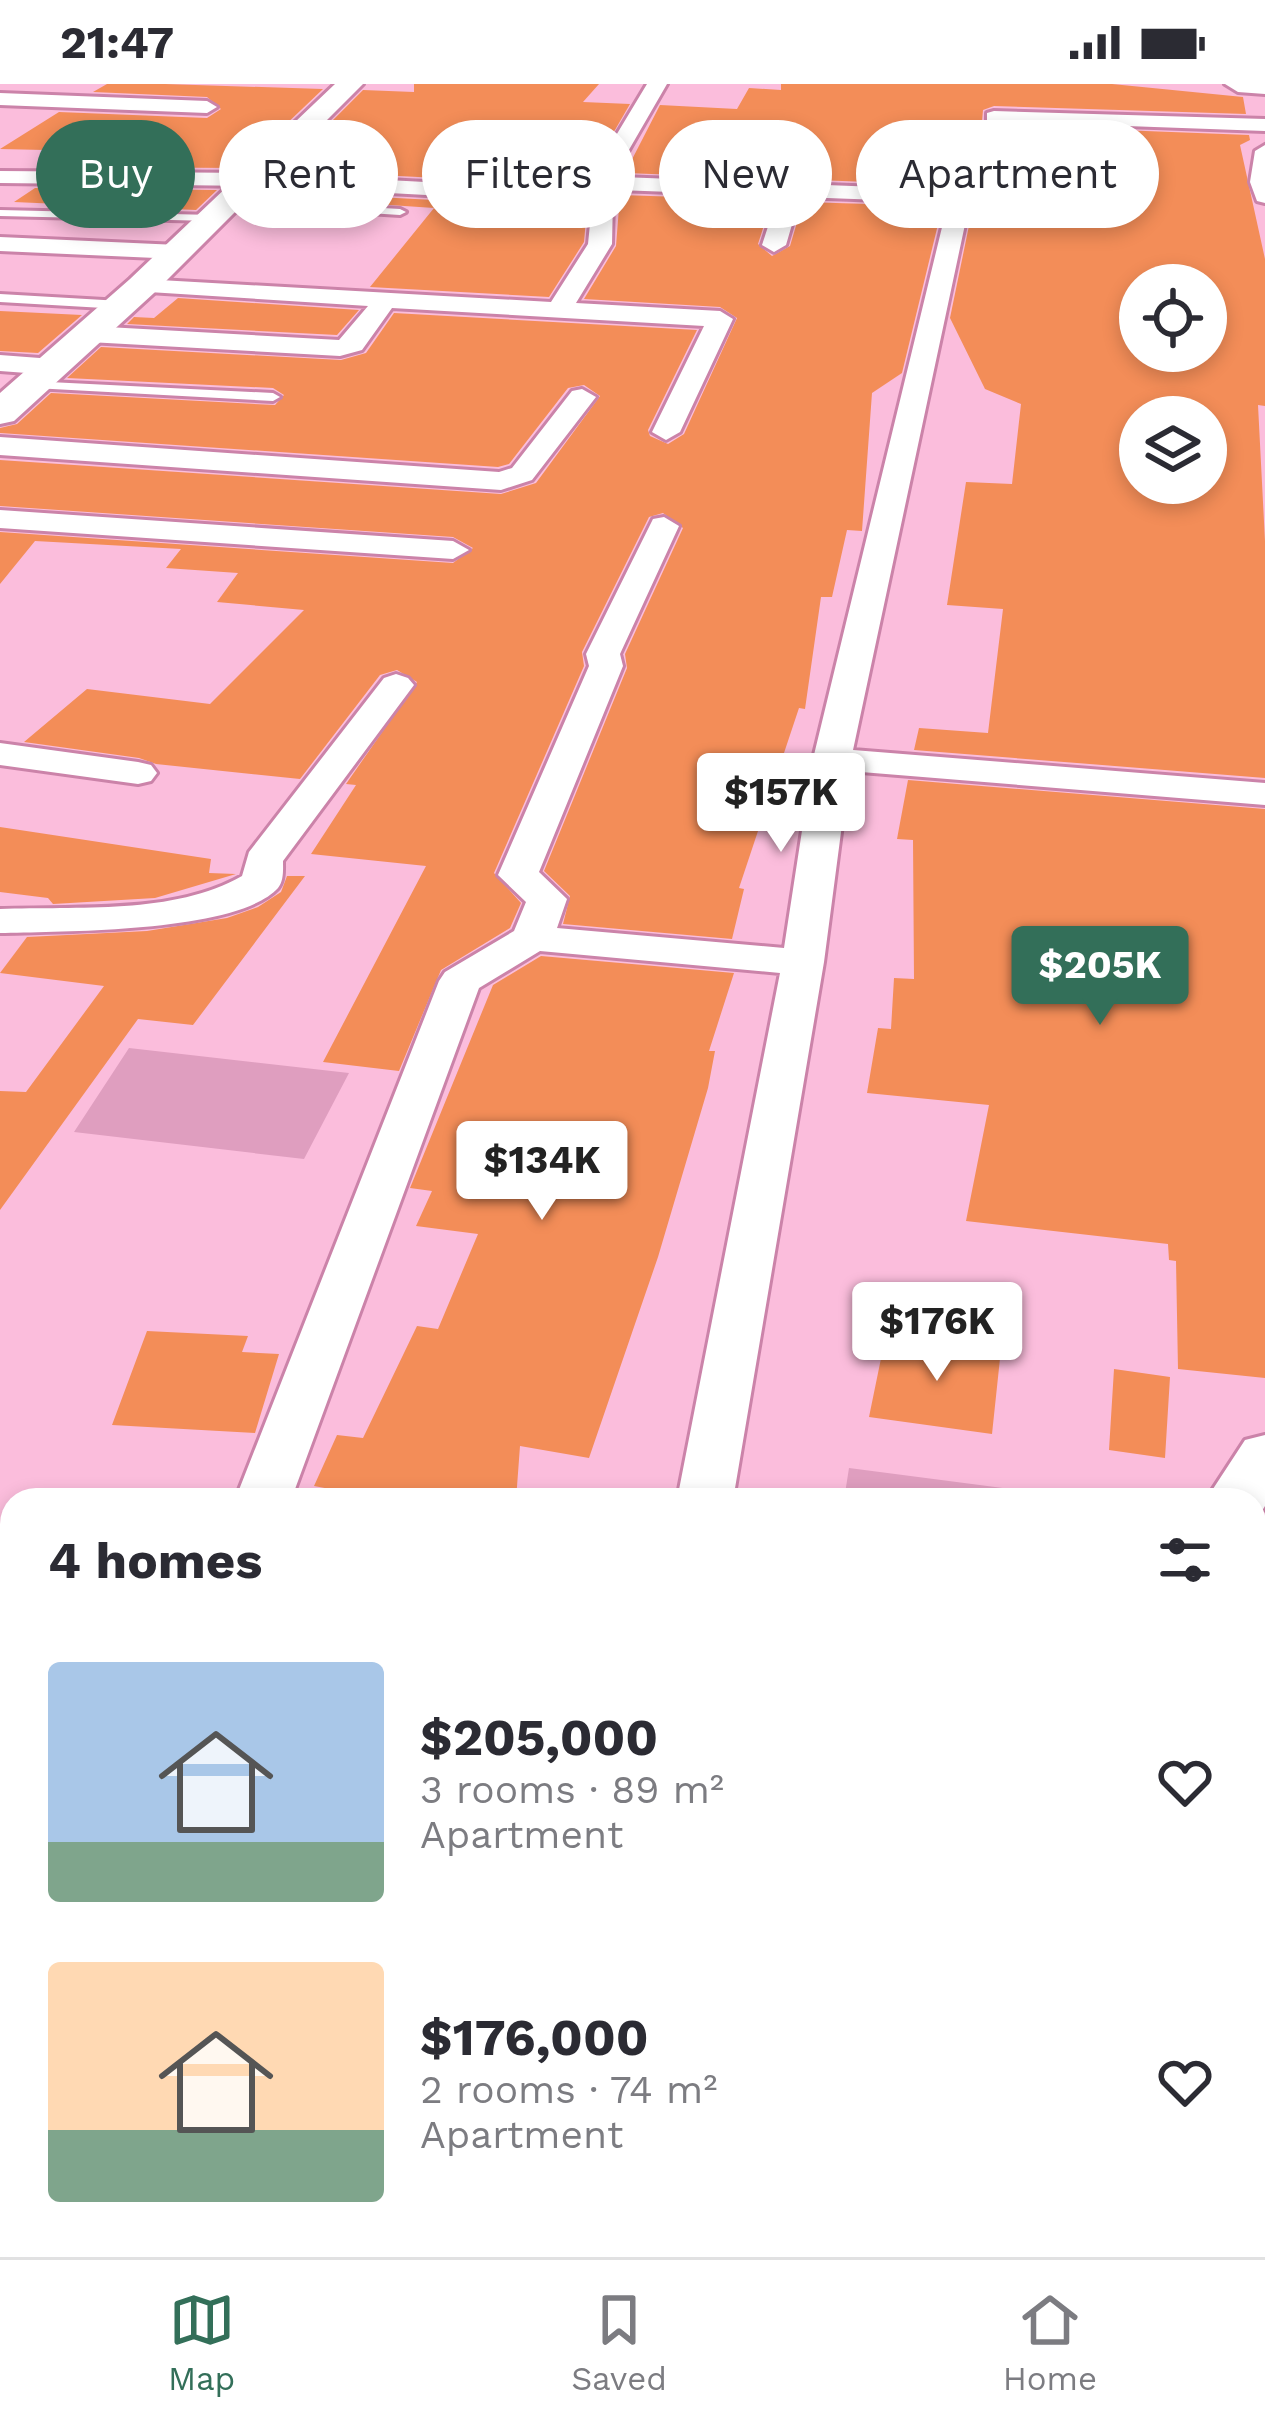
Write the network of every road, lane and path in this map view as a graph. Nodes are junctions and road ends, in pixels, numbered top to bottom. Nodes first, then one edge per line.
1 (147, 84) edge
2 (350, 84) edge
3 (657, 84) edge
4 (1238, 84) edge
5 (1265, 86) edge
6 (0, 99) edge
7 (134, 104) junction
8 (208, 107) dead end
9 (994, 116) dead end
10 (314, 120) edge
11 (635, 121) edge
12 (1265, 125) edge
13 (1265, 151) edge
14 (0, 177) edge
15 (832, 188) edge
16 (219, 195) edge
17 (1265, 196) edge
18 (219, 197) edge
19 (219, 213) edge
20 (0, 214) edge
21 (606, 228) edge
22 (779, 228) edge
23 (0, 244) edge
24 (773, 245) dead end
25 (178, 252) junction
26 (132, 295) junction
27 (0, 298) edge
28 (385, 300) junction
29 (558, 310) junction
30 (89, 334) junction
31 (0, 363) edge
32 (44, 375) junction
33 (273, 397) dead end
34 (582, 397) dead end
35 (0, 413) edge
36 (666, 432) dead end
37 (0, 446) edge
38 (0, 519) edge
39 (664, 526) dead end
40 (453, 550) dead end
41 (395, 685) dead end
42 (0, 754) edge
43 (832, 759) junction
44 (138, 773) dead end
45 (1265, 794) edge
46 (0, 921) edge
47 (532, 938) junction
48 (803, 962) junction
49 (1265, 1454) edge
50 (267, 1488) edge
51 (707, 1488) edge
52 (1242, 1488) edge

1 - 7 street
2 - 10 main road
3 - 11 street
4 - 5 main road
6 - 7 street
7 - 8 street
9 - 12 street
13 - 17 street
14 - 16 street
15 - 43 street
18 - 20 lane
19 - 25 main road
21 - 29 street
22 - 24 street
23 - 25 street
25 - 26 main road
26 - 27 lane
26 - 28 street
26 - 30 main road
28 - 29 street
28 - 30 street
29 - 36 street
30 - 32 main road
31 - 32 street
32 - 33 lane
32 - 35 main road
34 - 37 street
38 - 40 street
39 - 47 street
41 - 46 street
42 - 44 street
43 - 45 street
43 - 48 street
47 - 48 street
47 - 50 street
48 - 51 street
49 - 52 street

